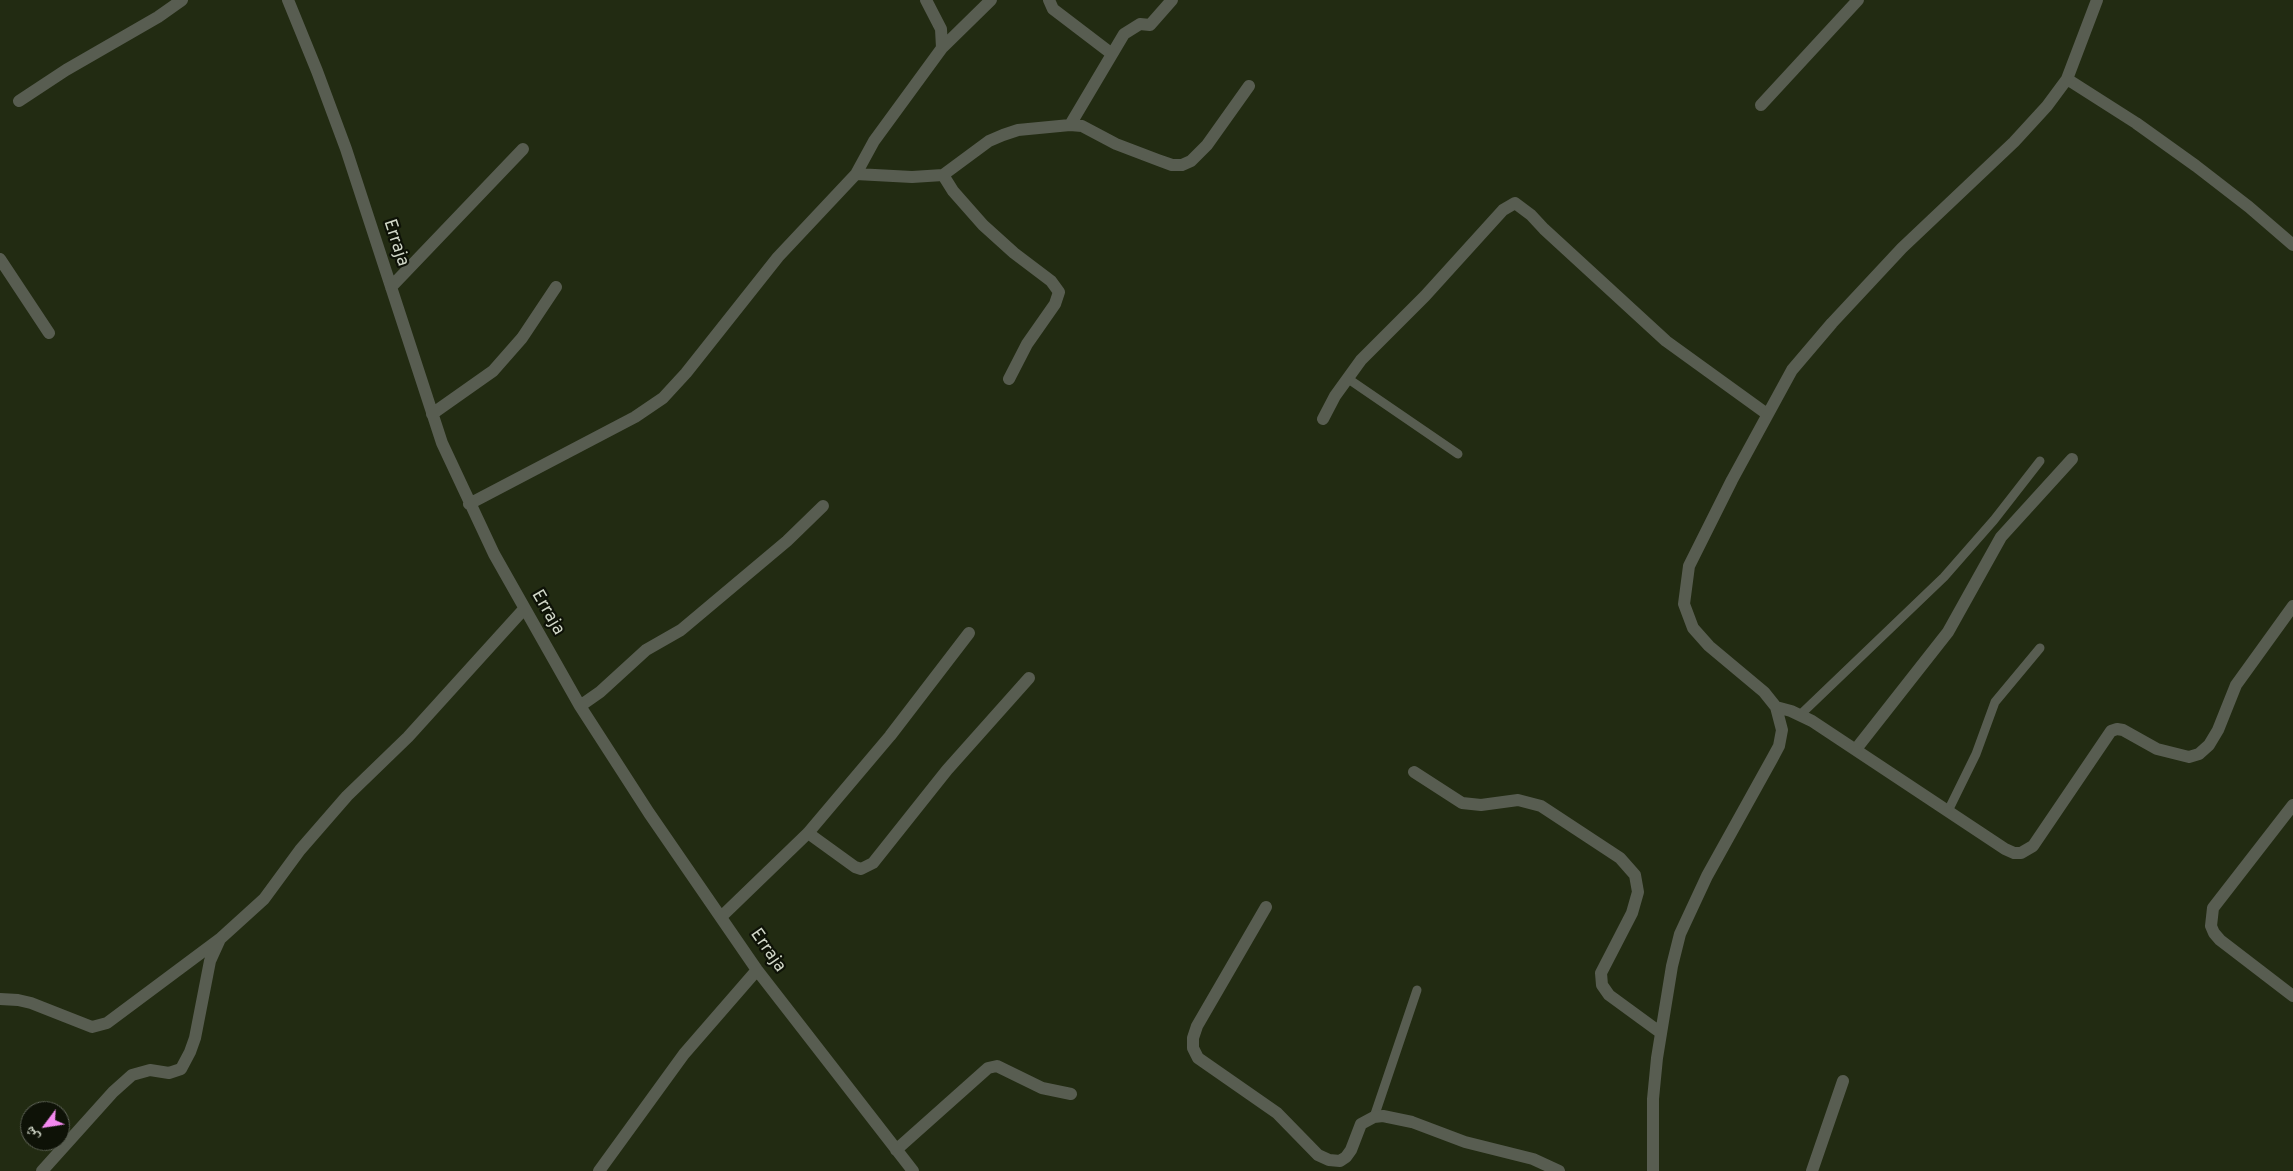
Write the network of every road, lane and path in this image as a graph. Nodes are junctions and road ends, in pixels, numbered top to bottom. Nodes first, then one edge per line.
1 (182, 0) edge
2 (288, 0) edge
3 (926, 0) edge
4 (991, 0) edge
5 (1049, 0) edge
6 (1172, 0) edge
7 (1858, 0) edge
8 (2097, 0) edge
9 (942, 48) junction
10 (1112, 54) junction
11 (2067, 79) junction
12 (1250, 86) dead end
13 (20, 101) dead end
14 (1760, 104) dead end
15 (1070, 125) junction
16 (522, 150) dead end
17 (856, 174) junction
18 (943, 175) junction
19 (2293, 245) edge
20 (0, 259) edge
21 (556, 287) dead end
22 (391, 288) junction
23 (49, 333) dead end
24 (1009, 378) dead end
25 (1347, 378) junction
26 (432, 414) junction
27 (1767, 414) junction
28 (1323, 419) dead end
29 (1458, 454) dead end
30 (2072, 459) dead end
31 (2040, 461) dead end
32 (469, 504) junction
33 (823, 506) dead end
34 (2293, 606) edge
35 (524, 609) junction
36 (969, 633) dead end
37 (2040, 648) dead end
38 (1029, 678) dead end
39 (580, 706) junction
40 (1776, 707) junction
41 (1800, 715) junction
42 (1856, 749) junction
43 (1414, 772) dead end
44 (2293, 805) edge
45 (1948, 811) junction
46 (808, 833) junction
47 (1266, 907) dead end
48 (721, 916) junction
49 (221, 938) junction
50 (757, 970) junction
51 (1417, 990) dead end
52 (2293, 996) edge
53 (0, 999) edge
54 (1661, 1033) junction
55 (1843, 1081) dead end
56 (1071, 1094) dead end
57 (1374, 1116) junction
58 (896, 1150) junction
59 (42, 1171) edge
60 (599, 1171) edge
61 (913, 1171) edge
62 (1560, 1171) edge
63 (1654, 1171) edge
64 (1812, 1171) edge

1 - 13 street
2 - 22 street, Erraja
3 - 9 street
4 - 9 street
5 - 10 street
6 - 10 street
7 - 14 street
8 - 11 street
9 - 17 street
10 - 15 street
11 - 19 street
11 - 27 street
12 - 15 street
15 - 18 street
16 - 22 street
17 - 18 street
17 - 32 street
18 - 24 street
20 - 23 street
21 - 26 street
22 - 26 street, Erraja
25 - 27 street
25 - 28 street
25 - 29 lane
26 - 32 street, Erraja
27 - 40 street
30 - 42 street
31 - 41 lane
32 - 35 street, Erraja
33 - 39 street
34 - 45 street
35 - 39 street, Erraja
35 - 49 street
36 - 46 street
37 - 45 lane
38 - 46 street
39 - 48 street, Erraja
40 - 41 street
40 - 54 street
41 - 42 street
42 - 45 street
43 - 54 street
44 - 52 street
46 - 48 street
47 - 57 street
48 - 50 street, Erraja
49 - 53 street
49 - 59 street
50 - 58 street, Erraja
50 - 60 street
51 - 57 lane
54 - 63 street
55 - 64 street
56 - 58 street
57 - 62 street
58 - 61 street, Erraja

